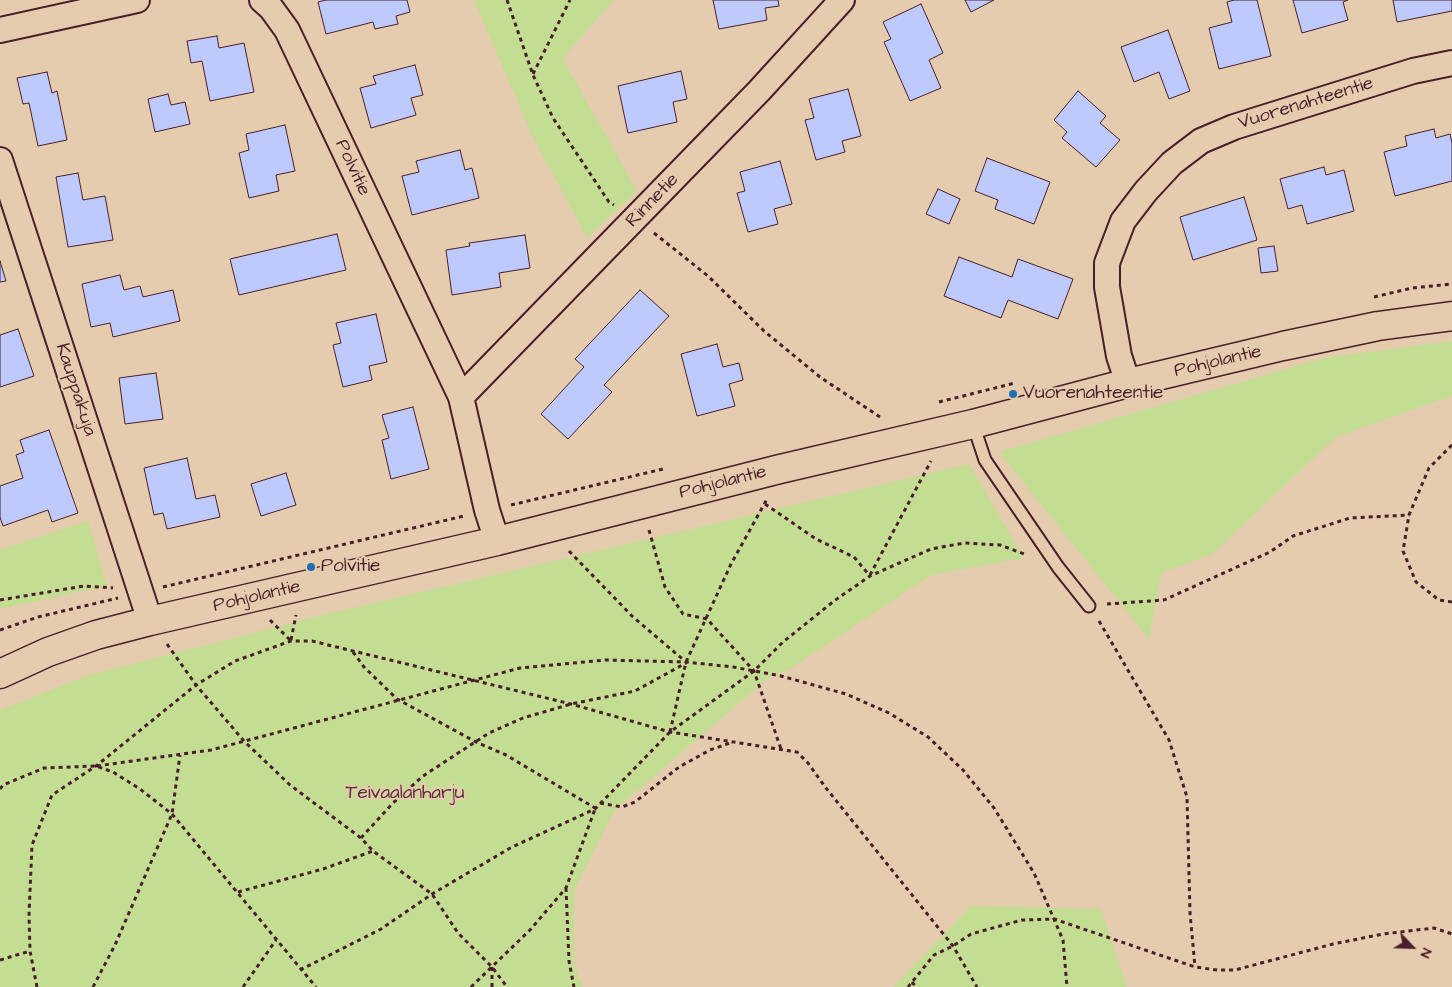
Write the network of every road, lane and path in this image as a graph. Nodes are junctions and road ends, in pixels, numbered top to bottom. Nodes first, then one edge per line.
1 (137, 0) edge
2 (262, 0) edge
3 (570, 0) edge
4 (842, 0) edge
5 (509, 1) edge
6 (0, 30) edge
7 (1452, 62) edge
8 (533, 75) junction
9 (0, 160) edge
10 (636, 218) junction
11 (1452, 316) edge
12 (1128, 383) junction
13 (461, 398) junction
14 (880, 417) dead end
15 (973, 424) junction
16 (943, 431) junction
17 (1452, 445) edge
18 (780, 469) junction
19 (641, 503) junction
20 (765, 504) junction
21 (1409, 515) junction
22 (497, 541) junction
23 (567, 549) dead end
24 (1058, 567) junction
25 (870, 576) junction
26 (141, 593) junction
27 (0, 600) edge
28 (1452, 602) edge
29 (298, 606) dead end
30 (1089, 606) junction
31 (264, 615) dead end
32 (707, 619) junction
33 (156, 630) junction
34 (291, 641) junction
35 (352, 650) junction
36 (686, 662) junction
37 (754, 671) junction
38 (0, 674) edge
39 (469, 680) junction
40 (196, 685) junction
41 (397, 699) junction
42 (571, 704) junction
43 (670, 732) junction
44 (244, 741) junction
45 (735, 741) junction
46 (476, 742) junction
47 (782, 749) junction
48 (180, 755) junction
49 (96, 766) junction
50 (0, 789) edge
51 (600, 803) junction
52 (595, 809) junction
53 (172, 814) junction
54 (361, 838) junction
55 (373, 851) junction
56 (566, 888) junction
57 (237, 892) junction
58 (432, 894) junction
59 (1054, 920) junction
60 (1452, 934) edge
61 (276, 940) junction
62 (953, 946) junction
63 (30, 950) junction
64 (0, 960) edge
65 (492, 967) junction
66 (1195, 967) junction
67 (300, 970) junction
68 (912, 982) junction
69 (37, 987) edge
70 (93, 987) edge
71 (243, 987) edge
72 (316, 987) edge
73 (471, 987) edge
74 (492, 987) edge
75 (507, 987) edge
76 (574, 987) edge
77 (908, 987) edge
78 (916, 987) edge
79 (977, 987) edge
80 (1067, 987) edge

1 - 6 street
2 - 13 street, Polvitie
3 - 8 path
4 - 10 street, Rinnetie
5 - 8 path
7 - 12 street, Vuorenahteentie
8 - 10 path
9 - 26 street, Kauppakuja
10 - 13 street, Rinnetie
10 - 14 path
11 - 12 main road, Pohjolantie
12 - 15 main road, Pohjolantie
13 - 22 street, Polvitie
15 - 16 main road, Pohjolantie
15 - 24 lane
16 - 18 main road, Pohjolantie
16 - 25 path
17 - 21 path
18 - 19 main road, Pohjolantie
18 - 20 path
19 - 22 main road, Pohjolantie
19 - 32 path
20 - 25 path
20 - 32 path
21 - 28 path
21 - 30 path
22 - 33 main road, Pohjolantie
23 - 36 path
24 - 25 path
24 - 30 lane
25 - 37 path
26 - 27 path
26 - 33 street, Kauppakuja
29 - 34 path
30 - 66 path
31 - 34 path
32 - 36 path
32 - 37 path
33 - 38 main road, Pohjolantie
33 - 40 path
34 - 35 path
34 - 40 path
35 - 39 path
35 - 41 path
36 - 37 path
36 - 39 path
36 - 42 path
36 - 43 path
37 - 43 path
37 - 47 path
37 - 59 path
39 - 41 path
39 - 42 path
40 - 44 path
40 - 49 path
41 - 44 path
41 - 46 path
42 - 43 path
42 - 46 path
43 - 45 path
43 - 51 path
44 - 48 path
44 - 54 path
45 - 47 path
45 - 51 path
46 - 52 path
46 - 54 path
47 - 62 path
48 - 49 path
48 - 53 path
49 - 50 path
49 - 53 path
49 - 63 path
51 - 52 path
52 - 56 path
52 - 58 path
53 - 57 path
53 - 70 path
54 - 55 path
55 - 57 path
55 - 58 path
56 - 65 path
56 - 76 path
57 - 61 path
58 - 65 path
58 - 67 path
59 - 62 path
59 - 66 path
59 - 80 path
60 - 66 path
61 - 67 path
61 - 71 path
62 - 68 path
62 - 79 path
63 - 64 path
63 - 69 path
65 - 73 path
65 - 74 path
65 - 75 path
67 - 72 path
68 - 77 path
68 - 78 path

